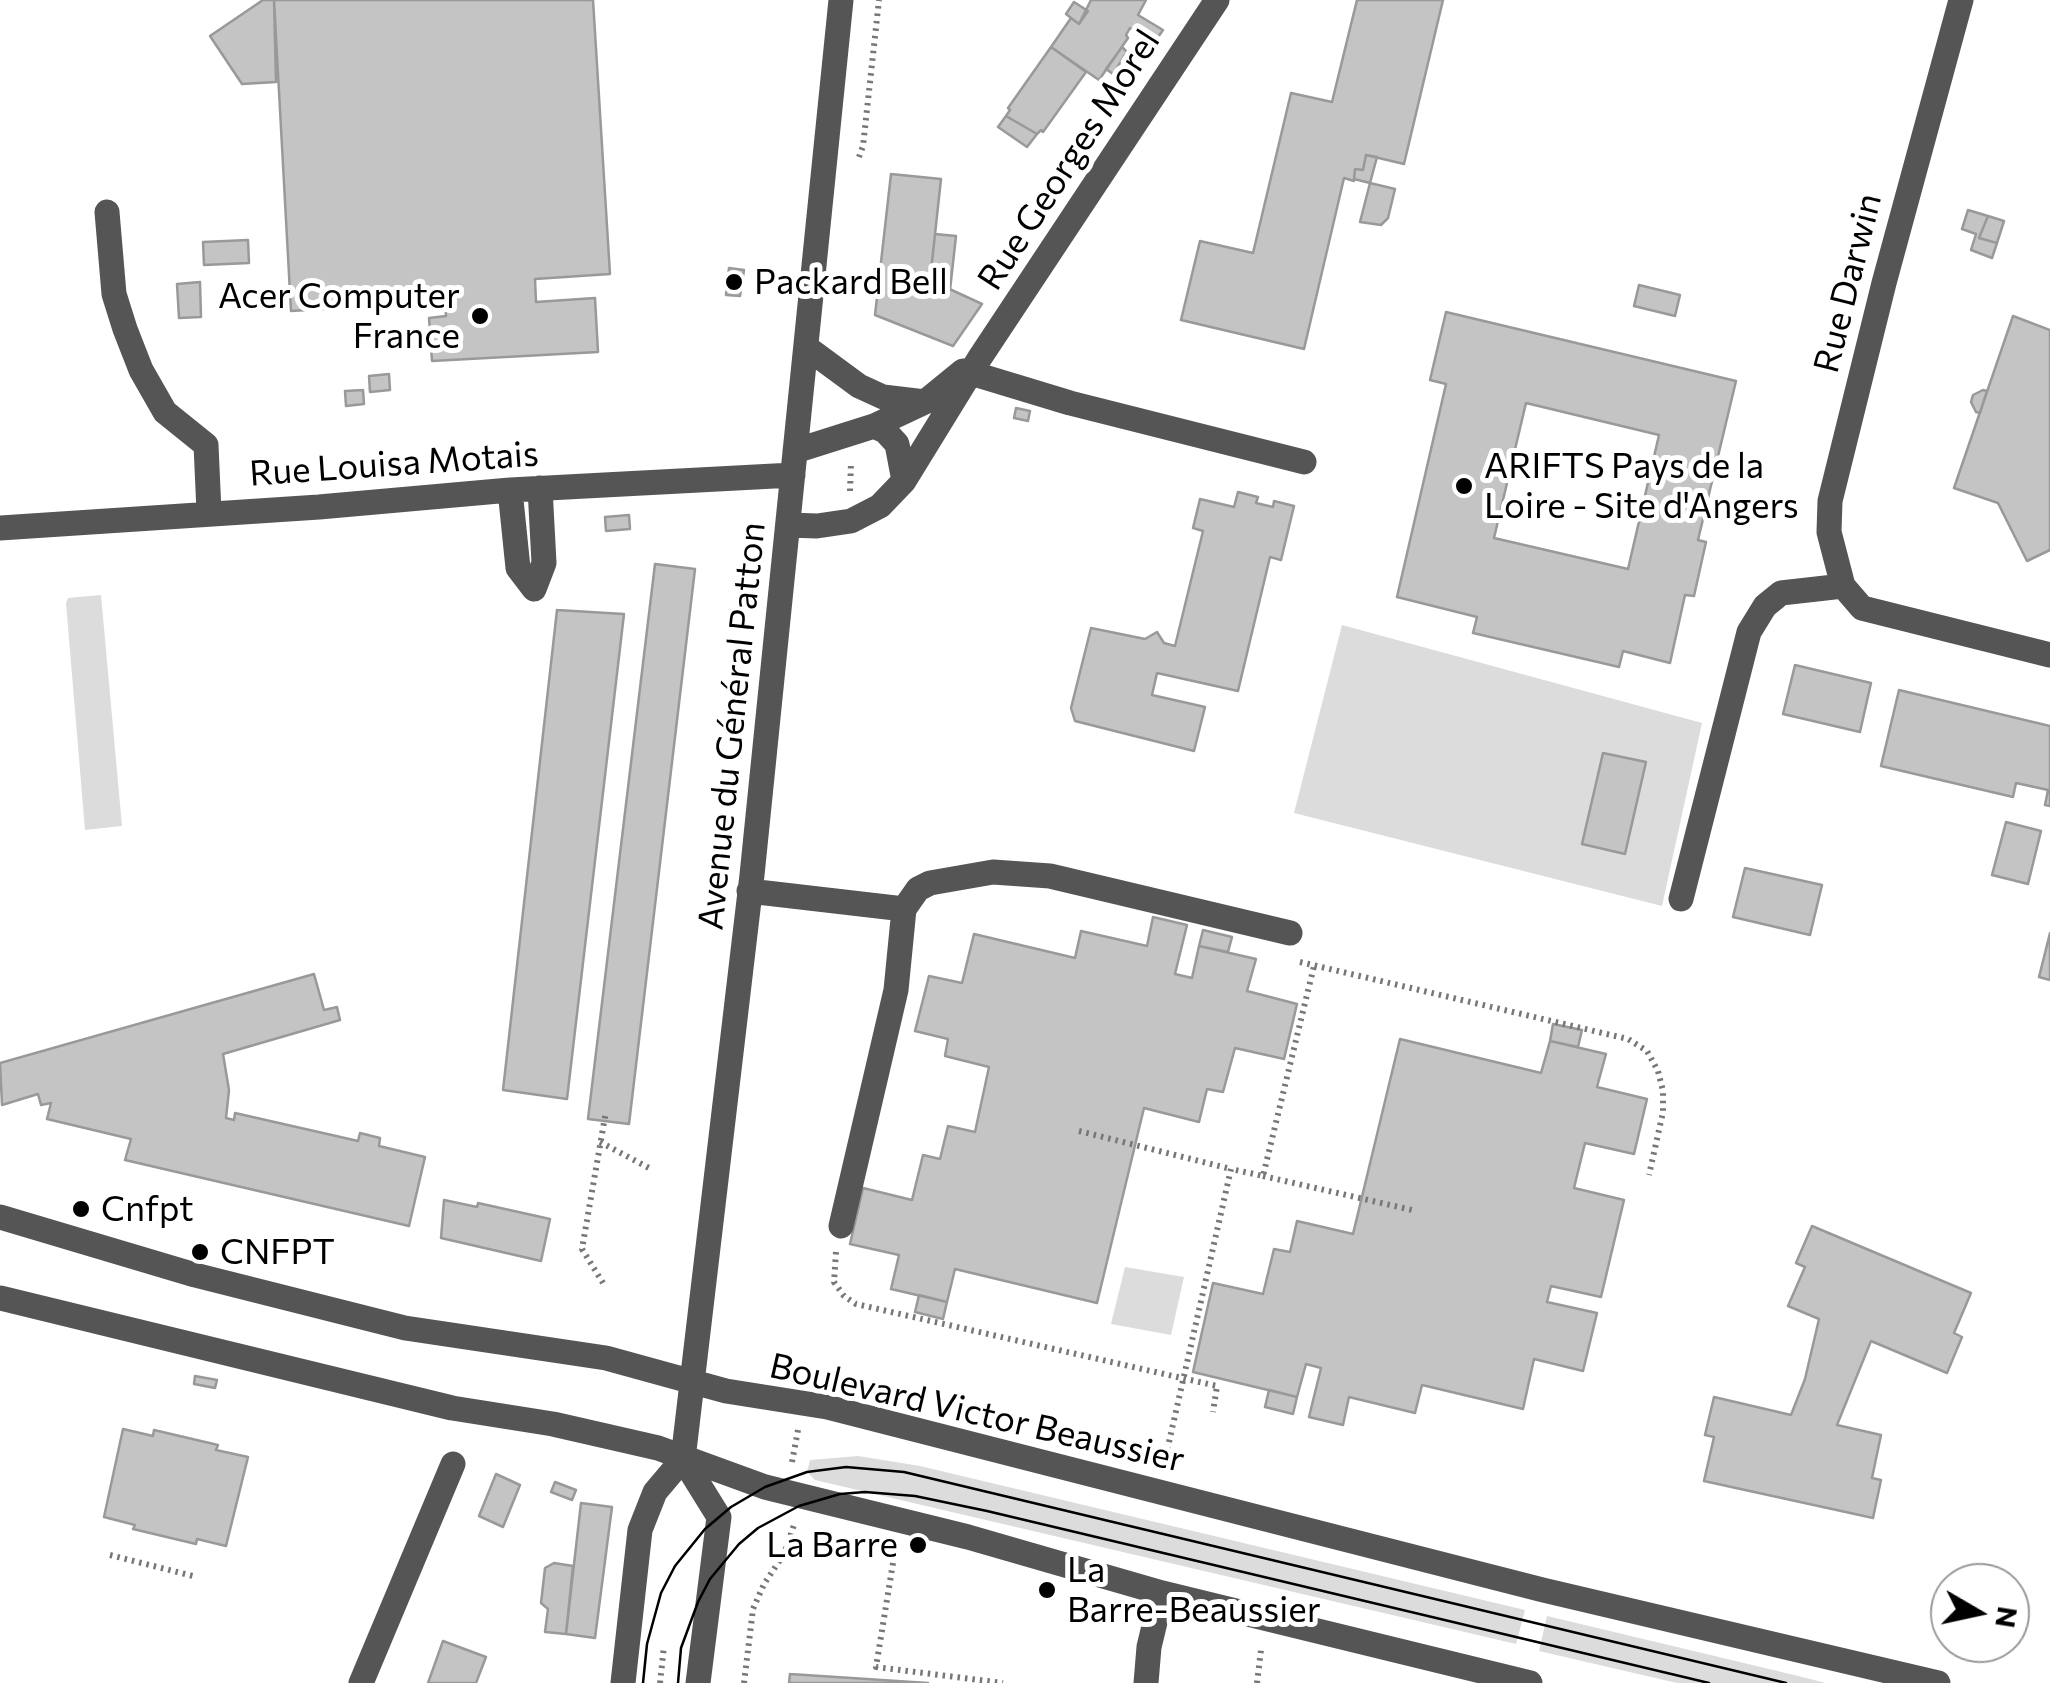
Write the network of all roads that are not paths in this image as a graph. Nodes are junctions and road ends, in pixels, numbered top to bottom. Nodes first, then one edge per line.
1 (842, 0) edge
2 (1217, 0) edge
3 (1961, 0) edge
4 (108, 212) dead end
5 (806, 347) junction
6 (975, 366) junction
7 (925, 402) junction
8 (874, 426) junction
9 (1304, 462) dead end
10 (794, 463) junction
11 (904, 481) junction
12 (540, 488) junction
13 (510, 490) junction
14 (209, 512) junction
15 (789, 525) junction
16 (0, 528) edge
17 (1843, 586) junction
18 (2050, 655) edge
19 (749, 891) junction
20 (1681, 899) dead end
21 (904, 909) junction
22 (1290, 933) dead end
23 (0, 1217) edge
24 (841, 1226) road end
25 (0, 1298) edge
26 (692, 1382) junction
27 (683, 1459) junction
28 (453, 1464) dead end
29 (1162, 1594) junction
30 (360, 1683) edge
31 (623, 1683) edge
32 (698, 1683) edge
33 (1146, 1683) edge
34 (1530, 1683) edge
35 (1938, 1683) edge

1 - 5 street, Avenue du Général Patton
2 - 6 street, Rue Georges Morel
3 - 17 street, Rue Darwin
4 - 14 street
5 - 7 street
5 - 10 street, Avenue du Général Patton
6 - 7 street, Rue Georges Morel
6 - 9 street
6 - 11 street, Rue Georges Morel
7 - 8 street, Rue Georges Morel
8 - 10 street, Rue Georges Morel
8 - 11 street
10 - 12 street, Rue Louisa Motais
10 - 15 street, Avenue du Général Patton
11 - 15 street, Rue Georges Morel
12 - 13 street, Rue Louisa Motais
12 - 13 street
13 - 14 street, Rue Louisa Motais
14 - 16 street, Rue Louisa Motais
15 - 19 street, Avenue du Général Patton
17 - 18 street
17 - 20 street
19 - 21 street
19 - 26 street, Avenue du Général Patton
21 - 22 street
21 - 24 street
23 - 26 street, Boulevard Victor Beaussier
25 - 27 street
26 - 27 street, Avenue du Général Patton
26 - 35 street, Boulevard Victor Beaussier
27 - 29 street
27 - 31 street
27 - 32 street
28 - 30 street
29 - 33 street
29 - 34 street

